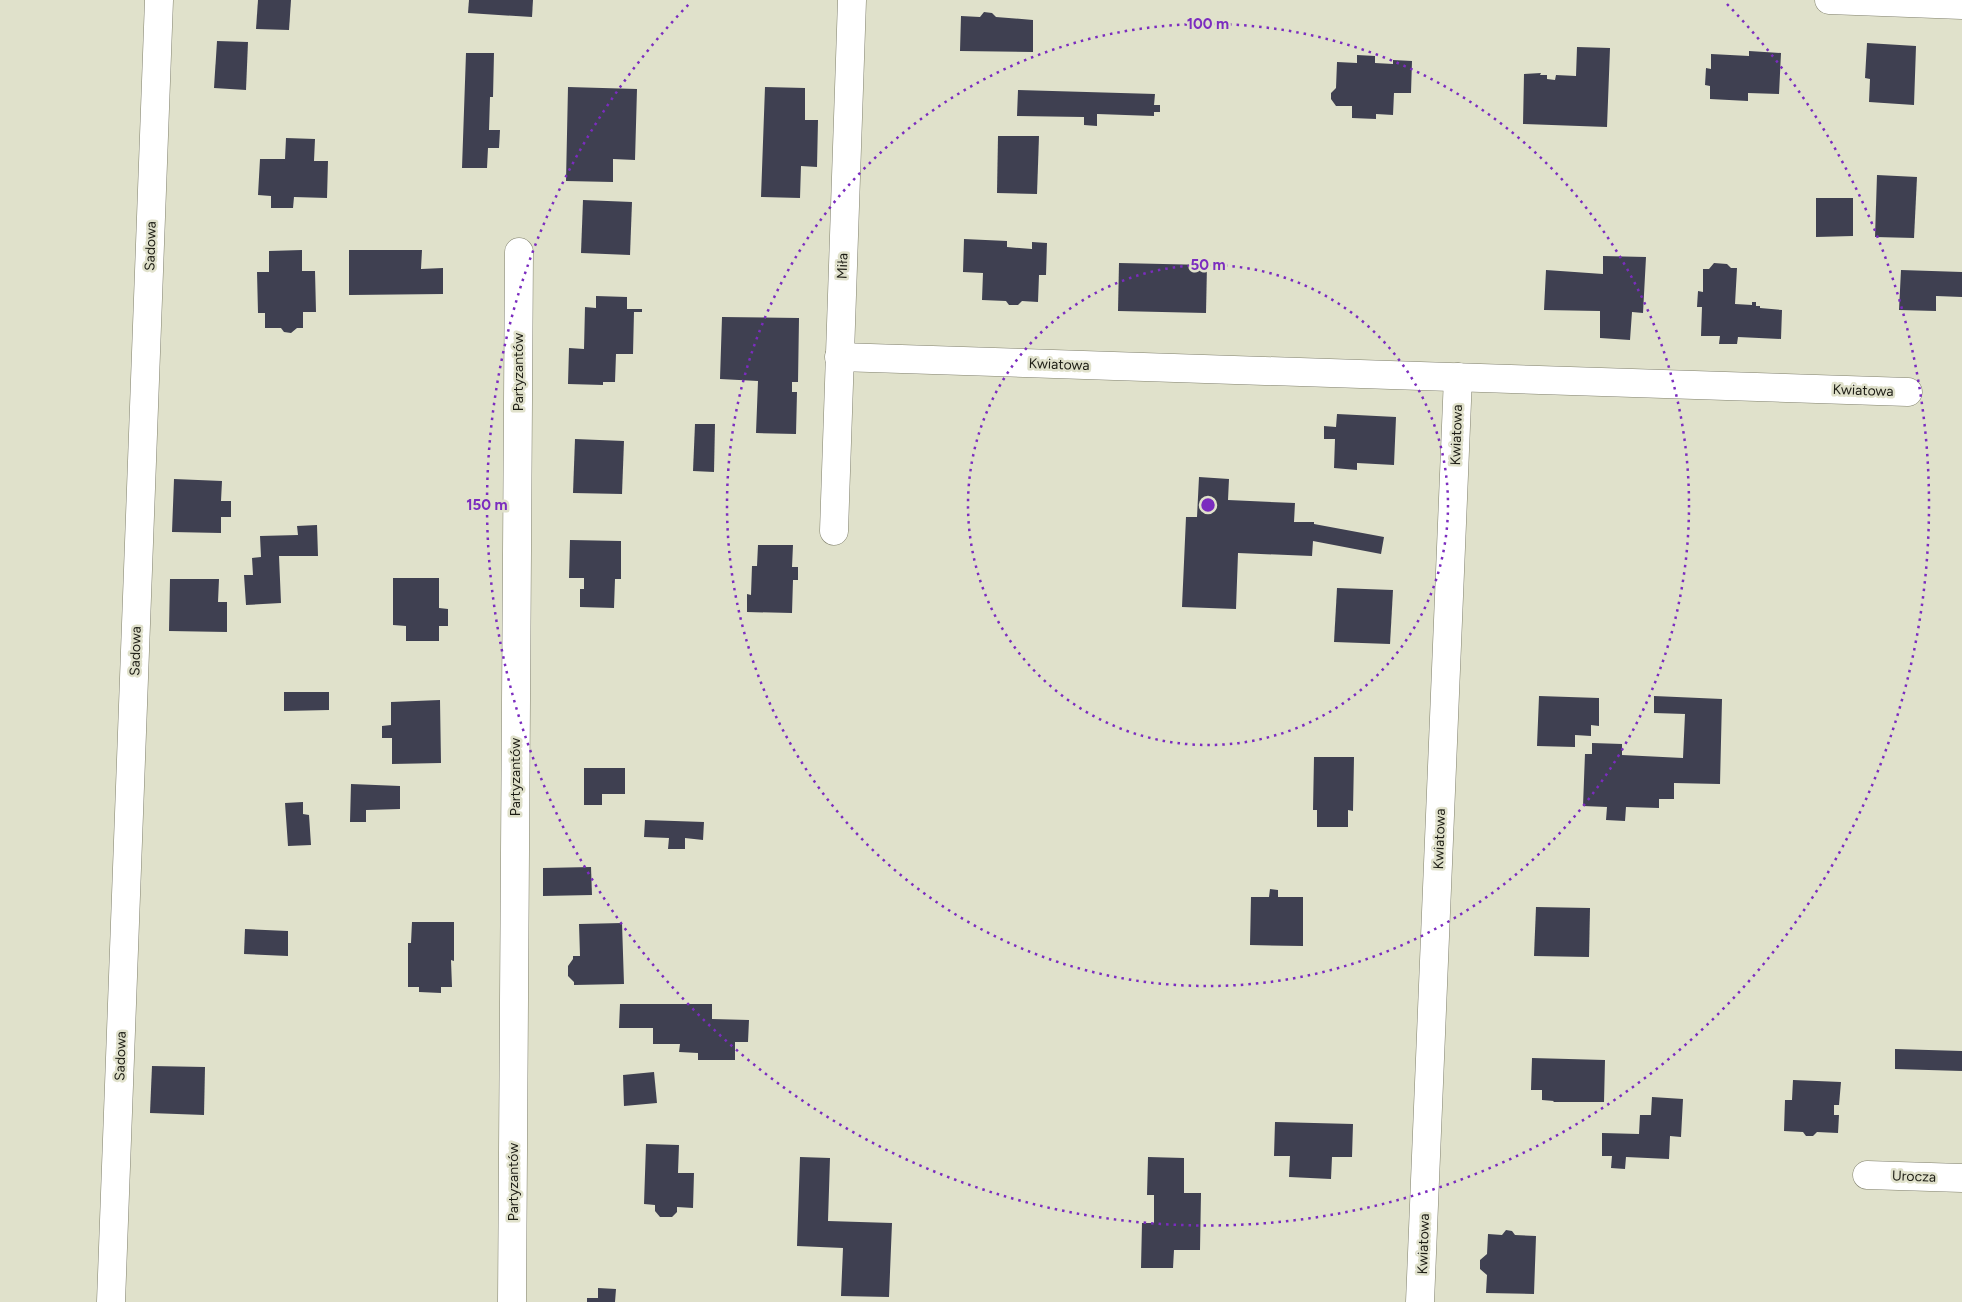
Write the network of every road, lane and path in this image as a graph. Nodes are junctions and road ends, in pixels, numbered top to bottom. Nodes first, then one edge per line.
1 (160, 0) edge
2 (852, 0) edge
3 (1829, 0) edge
4 (1962, 5) edge
5 (519, 252) dead end
6 (839, 357) junction
7 (1458, 377) junction
8 (1908, 392) dead end
9 (834, 531) dead end
10 (1867, 1174) dead end
11 (1962, 1178) edge
12 (111, 1302) edge
13 (512, 1302) edge
14 (1420, 1302) edge

1 - 12 street, Sadowa
2 - 6 street, Miła
3 - 4 street
5 - 13 street, Partyzantów
6 - 7 street, Kwiatowa
6 - 9 street, Miła
7 - 8 street, Kwiatowa
7 - 14 street, Kwiatowa
10 - 11 street, Urocza

